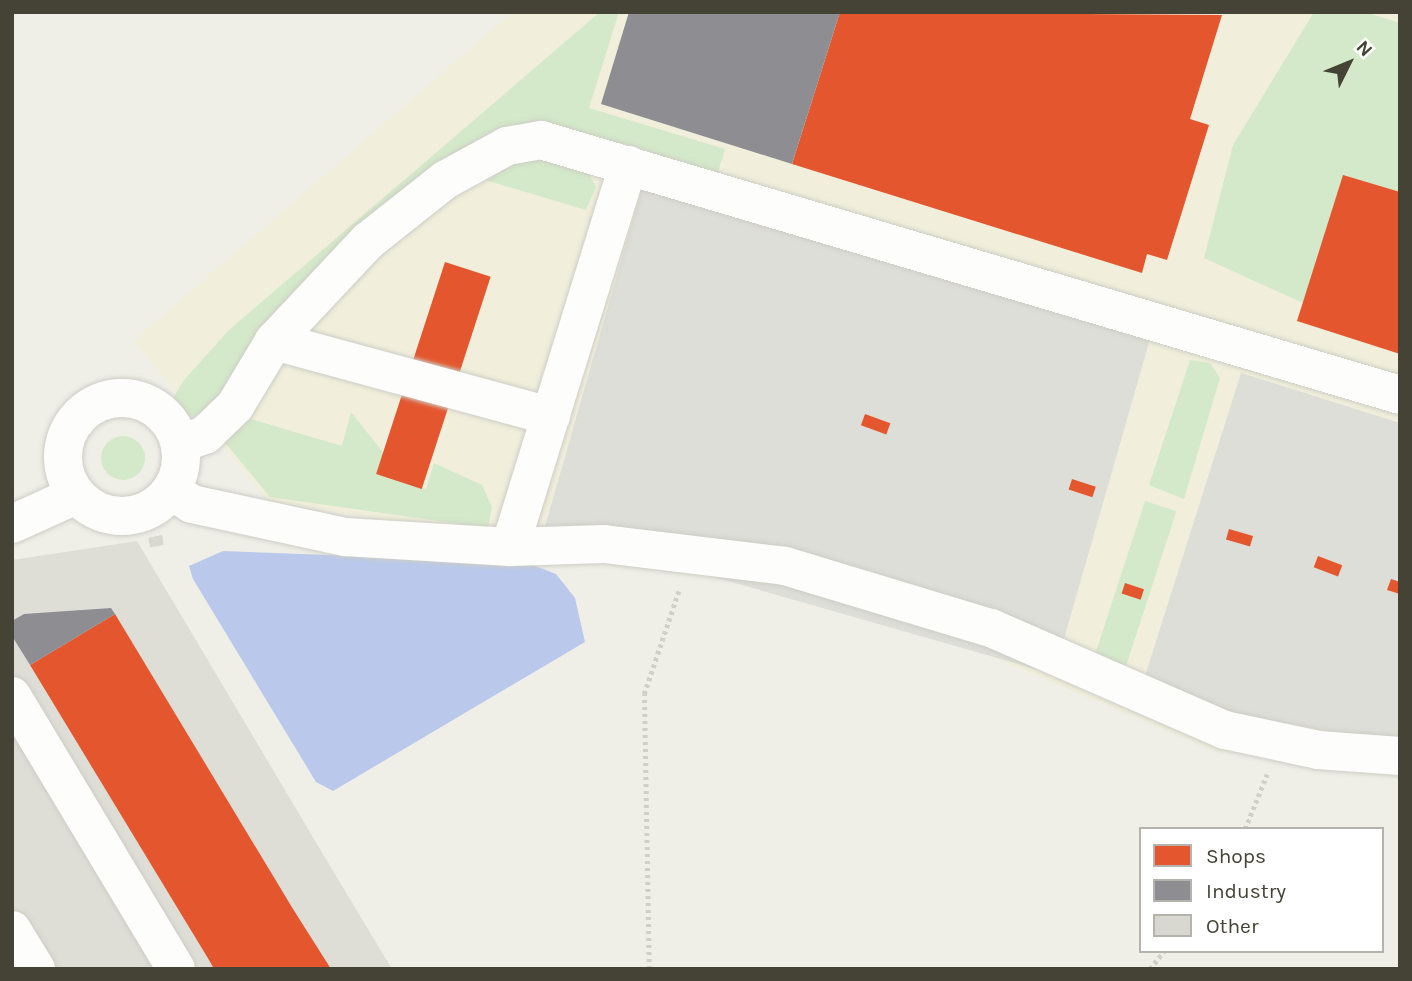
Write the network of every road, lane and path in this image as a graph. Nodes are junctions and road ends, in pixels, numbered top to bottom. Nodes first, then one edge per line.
1 (628, 165) junction
2 (274, 341) junction
3 (1400, 395) edge
4 (551, 416) junction
5 (180, 444) junction
6 (171, 490) junction
7 (76, 495) junction
8 (12, 524) edge
9 (510, 547) junction
10 (693, 554) junction
11 (12, 696) edge
12 (1400, 756) edge
13 (1269, 769) dead end
14 (1246, 827) edge
15 (12, 930) edge
16 (1162, 953) edge
17 (36, 969) edge
18 (176, 969) edge
19 (649, 969) edge
20 (1150, 969) edge

1 - 2 street
1 - 3 street
1 - 4 street
2 - 4 street
2 - 5 street
4 - 9 street
5 - 6 street
5 - 7 street
6 - 7 street
6 - 9 street
7 - 8 street
9 - 10 street
10 - 12 street
10 - 19 path
11 - 18 street
13 - 14 path
15 - 17 street
16 - 20 path

